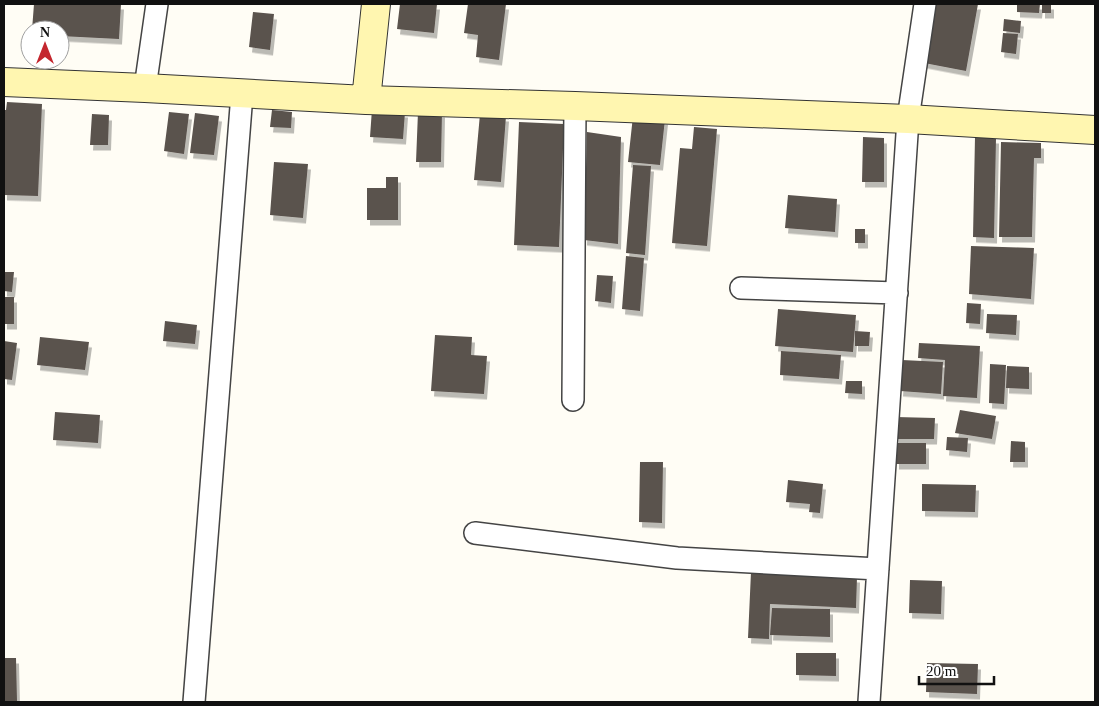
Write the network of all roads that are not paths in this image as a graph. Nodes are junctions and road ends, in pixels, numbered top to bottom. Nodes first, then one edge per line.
1 (157, 4) edge
2 (376, 4) edge
3 (925, 4) edge
4 (4, 82) edge
5 (146, 88) junction
6 (242, 94) junction
7 (366, 100) junction
8 (575, 106) junction
9 (908, 119) junction
10 (1095, 130) edge
11 (741, 288) dead end
12 (897, 293) junction
13 (573, 400) dead end
14 (475, 533) dead end
15 (878, 569) junction
16 (194, 702) edge
17 (868, 702) edge

1 - 5 street
2 - 7 street
3 - 9 street
4 - 5 street
5 - 6 street
6 - 7 street
6 - 16 street
7 - 8 street
8 - 9 street
8 - 13 street
9 - 10 street
9 - 12 street
11 - 12 street
12 - 15 street
14 - 15 street
15 - 17 street

